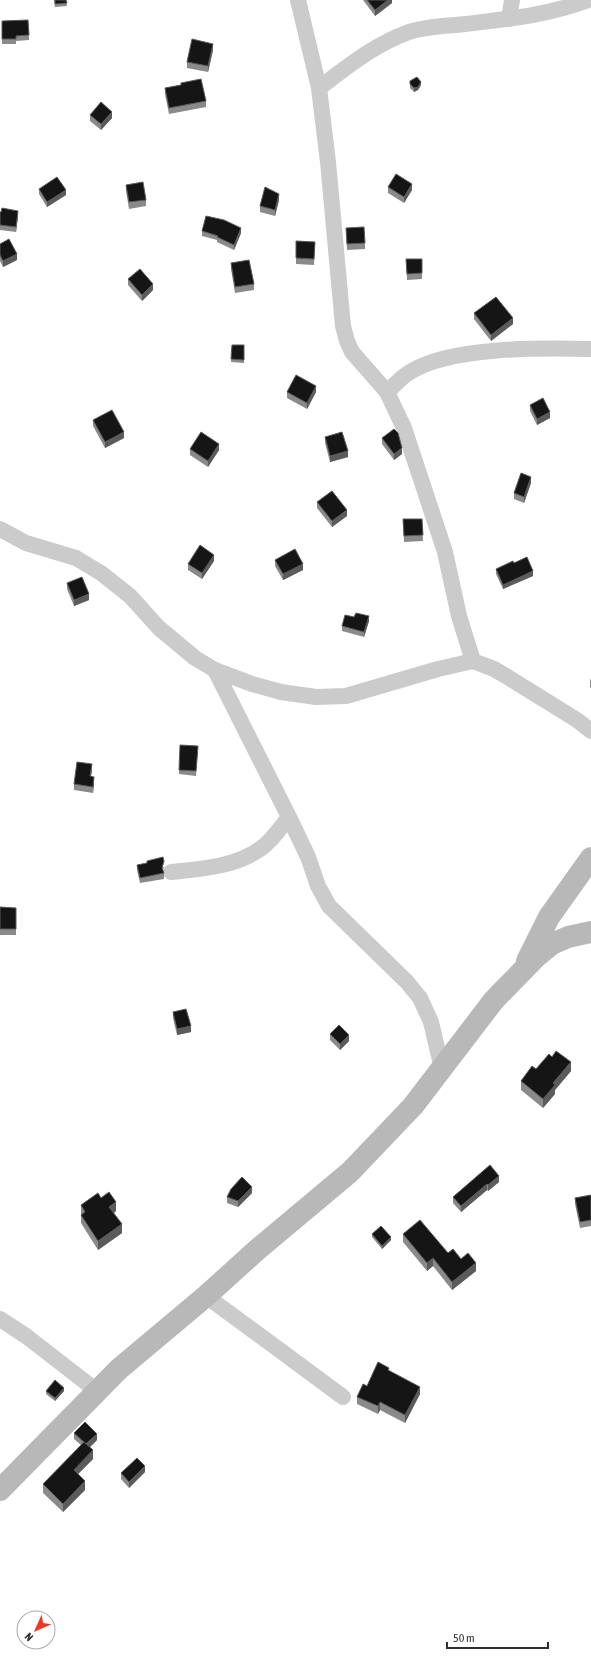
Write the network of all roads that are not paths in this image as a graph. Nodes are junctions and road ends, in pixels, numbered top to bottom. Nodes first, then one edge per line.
1 (298, 0) edge
2 (512, 0) edge
3 (588, 0) edge
4 (509, 19) junction
5 (319, 88) junction
6 (591, 349) edge
7 (387, 392) junction
8 (0, 529) edge
9 (473, 661) junction
10 (214, 670) junction
11 (591, 731) edge
12 (289, 817) junction
13 (591, 858) edge
14 (170, 872) dead end
15 (591, 932) edge
16 (523, 970) junction
17 (442, 1069) junction
18 (206, 1296) junction
19 (0, 1319) edge
20 (97, 1391) junction
21 (342, 1397) dead end
22 (0, 1490) edge

1 - 5 street
2 - 4 street
3 - 4 street
4 - 5 street
5 - 7 street
6 - 7 street
7 - 9 street
8 - 10 street
9 - 10 street
9 - 11 street
10 - 12 street
12 - 14 street
12 - 17 street
13 - 16 street
15 - 16 street
16 - 17 street
17 - 18 street
18 - 20 street
18 - 21 street
19 - 20 street
20 - 22 street

